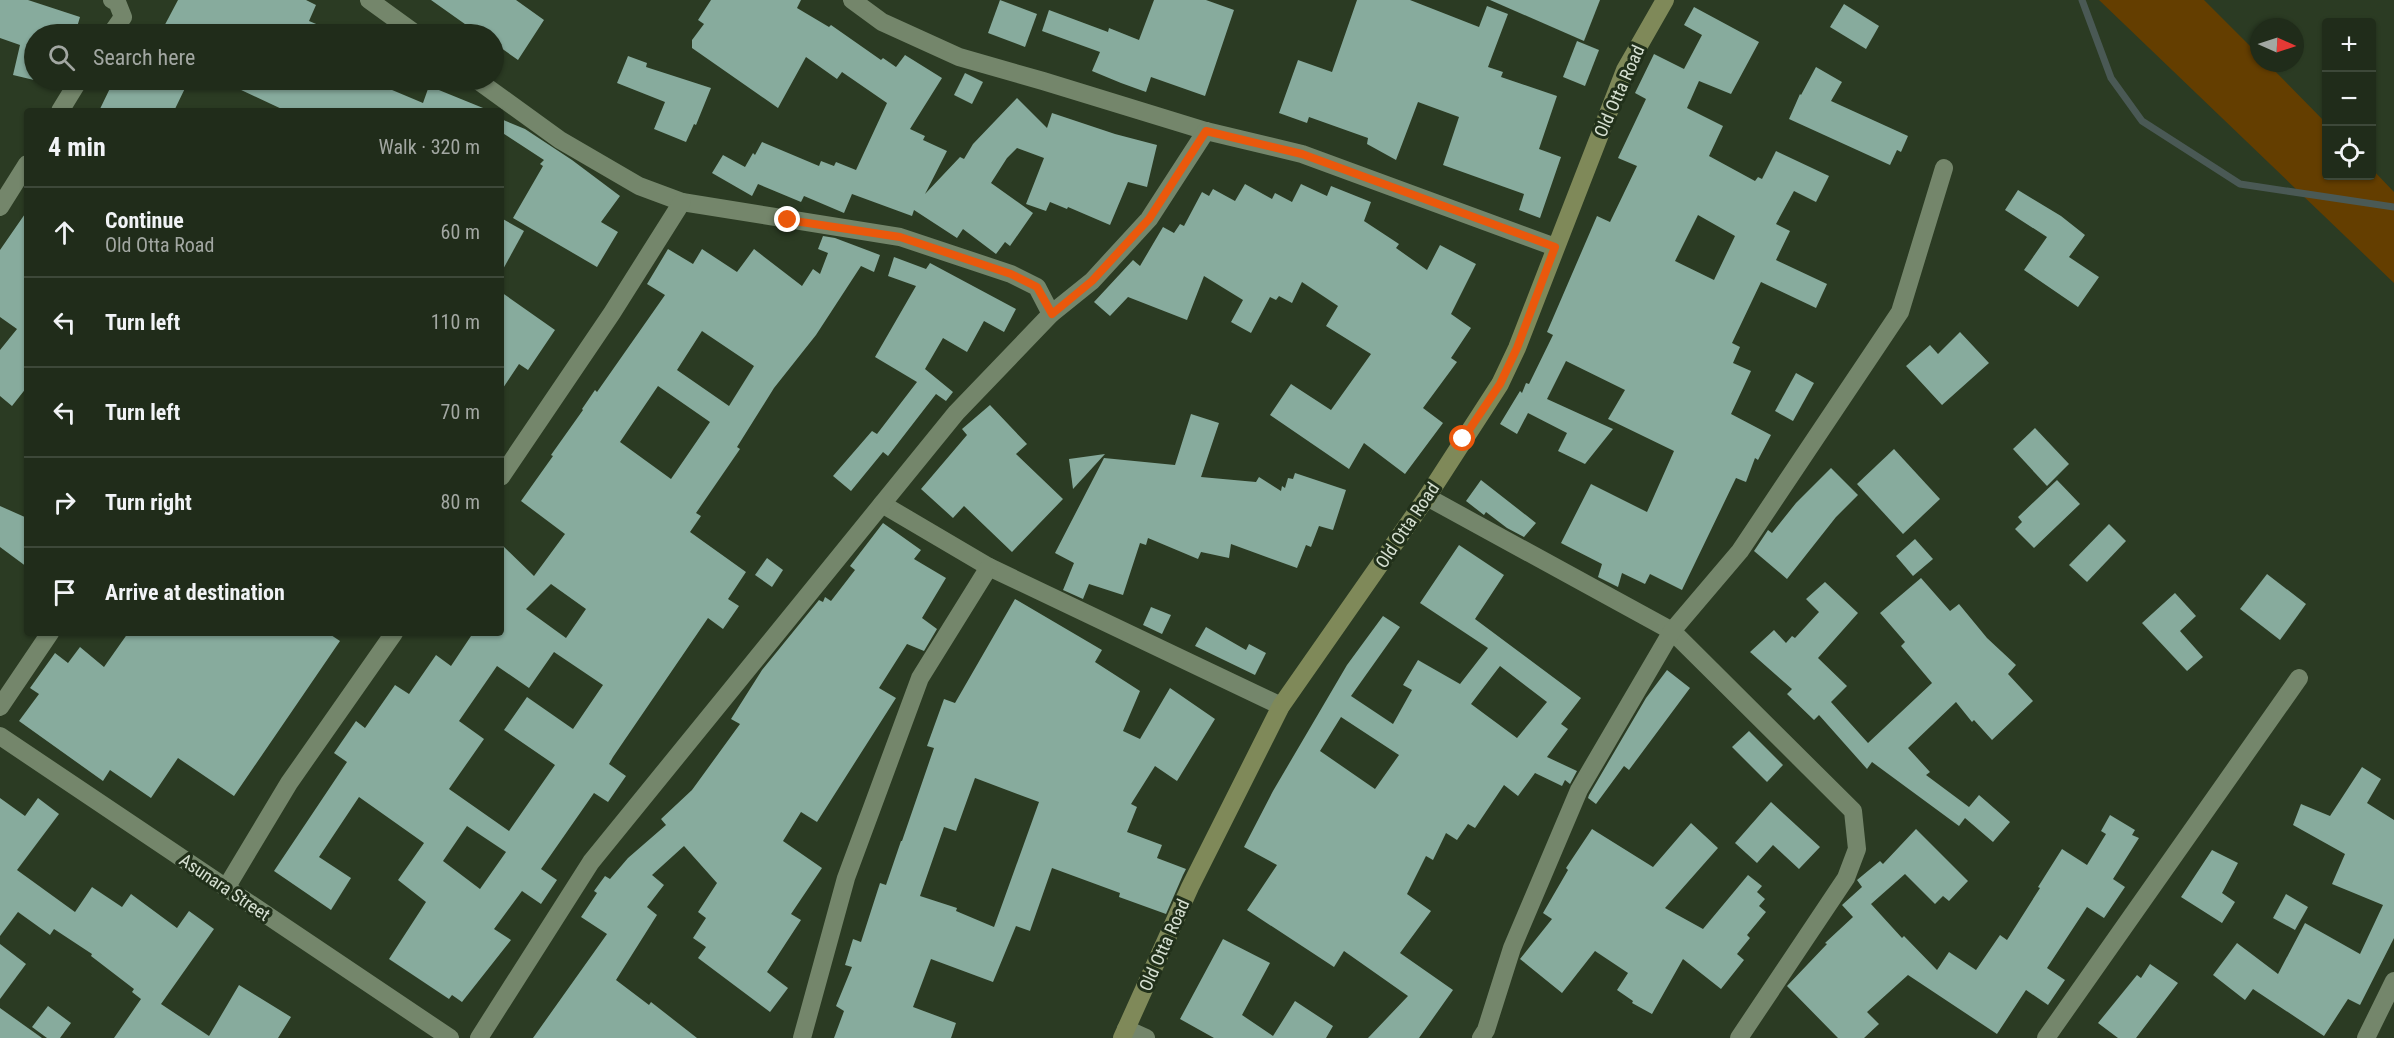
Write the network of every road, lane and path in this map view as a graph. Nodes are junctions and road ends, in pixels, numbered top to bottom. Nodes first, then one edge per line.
1 (112, 0) edge
2 (369, 0) edge
3 (852, 0) edge
4 (1665, 0) edge
5 (118, 24) edge
6 (402, 24) edge
7 (73, 90) edge
8 (491, 90) edge
9 (62, 108) edge
10 (1206, 131) junction
11 (1944, 168) dead end
12 (24, 169) edge
13 (682, 202) junction
14 (0, 207) edge
15 (1555, 247) junction
16 (1052, 314) junction
17 (504, 473) edge
18 (1427, 497) junction
19 (882, 504) junction
20 (989, 567) junction
21 (1672, 631) junction
22 (48, 636) edge
23 (392, 636) edge
24 (2299, 678) dead end
25 (1281, 706) junction
26 (0, 707) edge
27 (0, 735) edge
28 (226, 888) junction
29 (2394, 981) edge
30 (1124, 1034) edge
31 (450, 1038) edge
32 (479, 1038) edge
33 (802, 1038) edge
34 (1146, 1038) edge
35 (1481, 1038) edge
36 (1739, 1038) edge
37 (2046, 1038) edge
38 (2366, 1038) edge

1 - 5 street
2 - 6 street
3 - 10 street
4 - 15 street, Old Otta Road
7 - 9 street
8 - 13 street
10 - 15 street
10 - 16 street
11 - 21 street
12 - 14 street
13 - 16 street
13 - 17 street
15 - 18 street, Old Otta Road
16 - 19 street
18 - 21 street
18 - 25 street, Old Otta Road
19 - 20 street
19 - 32 street
20 - 25 street
20 - 33 street
21 - 35 street
21 - 36 street
22 - 26 street
23 - 28 street
24 - 37 street
25 - 30 street, Old Otta Road
27 - 28 street, Asunara Street
28 - 31 street, Asunara Street
29 - 38 street
30 - 34 street

